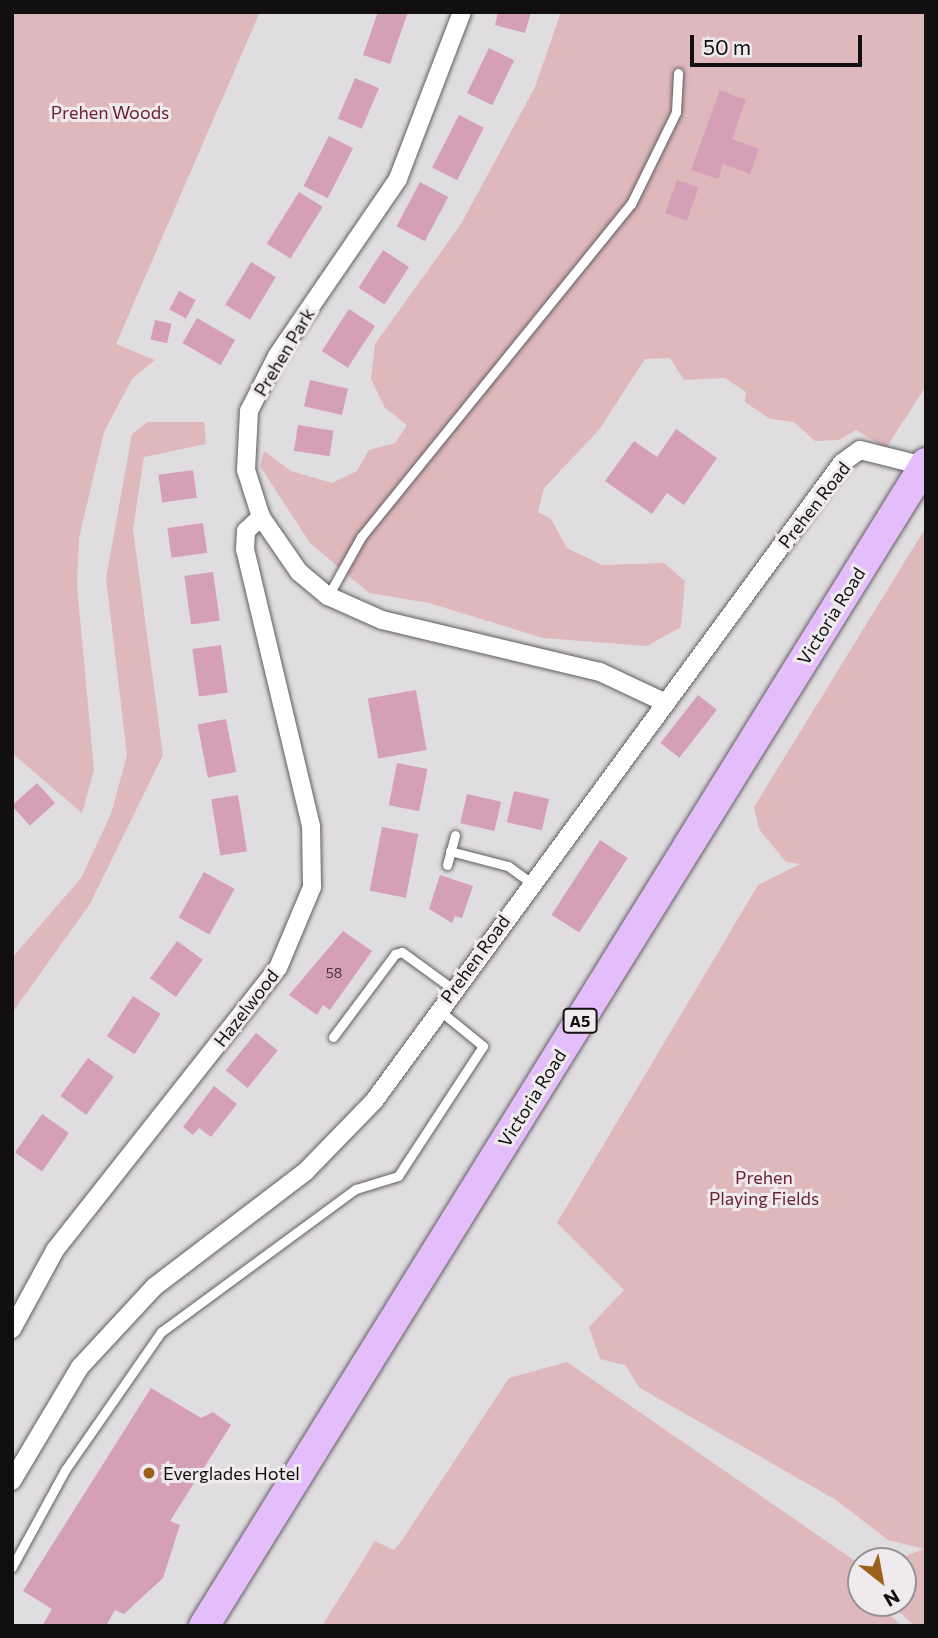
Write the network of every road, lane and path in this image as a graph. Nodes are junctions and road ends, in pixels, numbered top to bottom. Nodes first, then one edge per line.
1 (462, 12) edge
2 (678, 73) dead end
3 (925, 464) edge
4 (261, 517) junction
5 (328, 596) junction
6 (666, 703) junction
7 (455, 835) dead end
8 (450, 851) junction
9 (447, 865) dead end
10 (531, 883) junction
11 (453, 989) junction
12 (438, 1009) junction
13 (334, 1037) dead end
14 (12, 1329) edge
15 (12, 1481) edge
16 (12, 1567) edge
17 (204, 1626) edge

1 - 4 street, Prehen Park
2 - 5 lane
3 - 6 street, Prehen Road
3 - 17 highway, Victoria Road / A5
4 - 5 street, Prehen Park
4 - 14 street, Hazelwood
5 - 6 street, Prehen Park
6 - 10 street, Prehen Road
7 - 8 lane
8 - 9 lane
8 - 10 lane
10 - 11 street, Prehen Road
11 - 12 street, Prehen Road
11 - 13 lane
12 - 15 street, Prehen Road
12 - 16 lane

